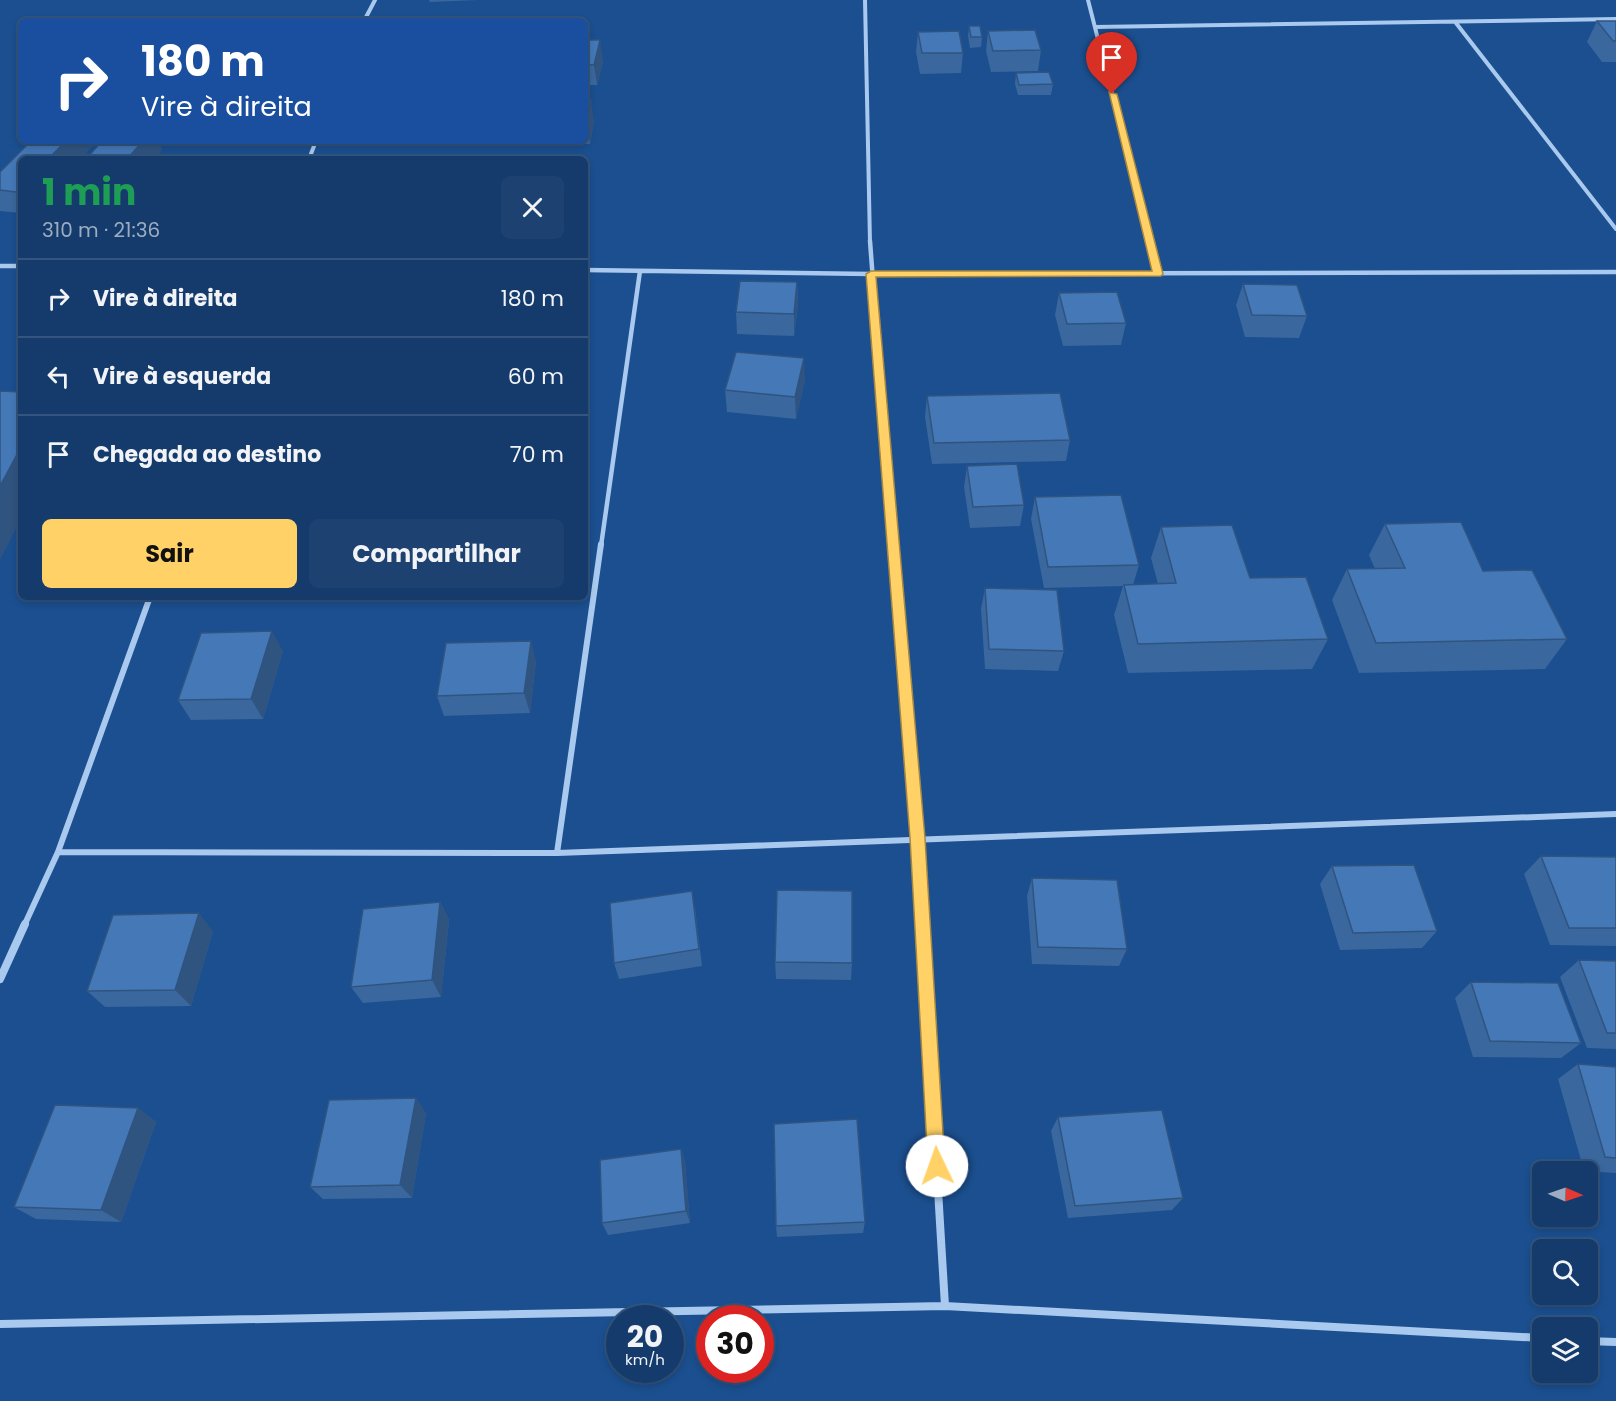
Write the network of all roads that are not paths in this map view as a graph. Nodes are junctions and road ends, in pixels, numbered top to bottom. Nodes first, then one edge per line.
1 (375, 0) edge
2 (865, 0) edge
3 (1088, 0) edge
4 (366, 18) edge
5 (1616, 19) edge
6 (1455, 23) junction
7 (1095, 27) junction
8 (1616, 229) edge
9 (0, 266) edge
10 (18, 266) edge
11 (588, 270) edge
12 (640, 271) junction
13 (1616, 272) edge
14 (871, 274) junction
15 (1158, 274) junction
16 (149, 600) edge
17 (1616, 814) edge
18 (917, 838) junction
19 (58, 852) junction
20 (556, 853) junction
21 (0, 979) edge
22 (945, 1306) junction
23 (0, 1324) edge
24 (1532, 1337) edge
25 (1598, 1341) edge
26 (1616, 1342) edge

1 - 4 street
2 - 14 street
3 - 7 street
5 - 6 street
6 - 7 street
6 - 8 street
7 - 15 street
9 - 10 street
11 - 12 street
12 - 14 street
12 - 20 street
13 - 15 street
14 - 15 street
14 - 18 street
16 - 19 street
17 - 18 street
18 - 20 street
18 - 22 street
19 - 20 street
19 - 21 street
22 - 23 street
22 - 24 street
25 - 26 street

